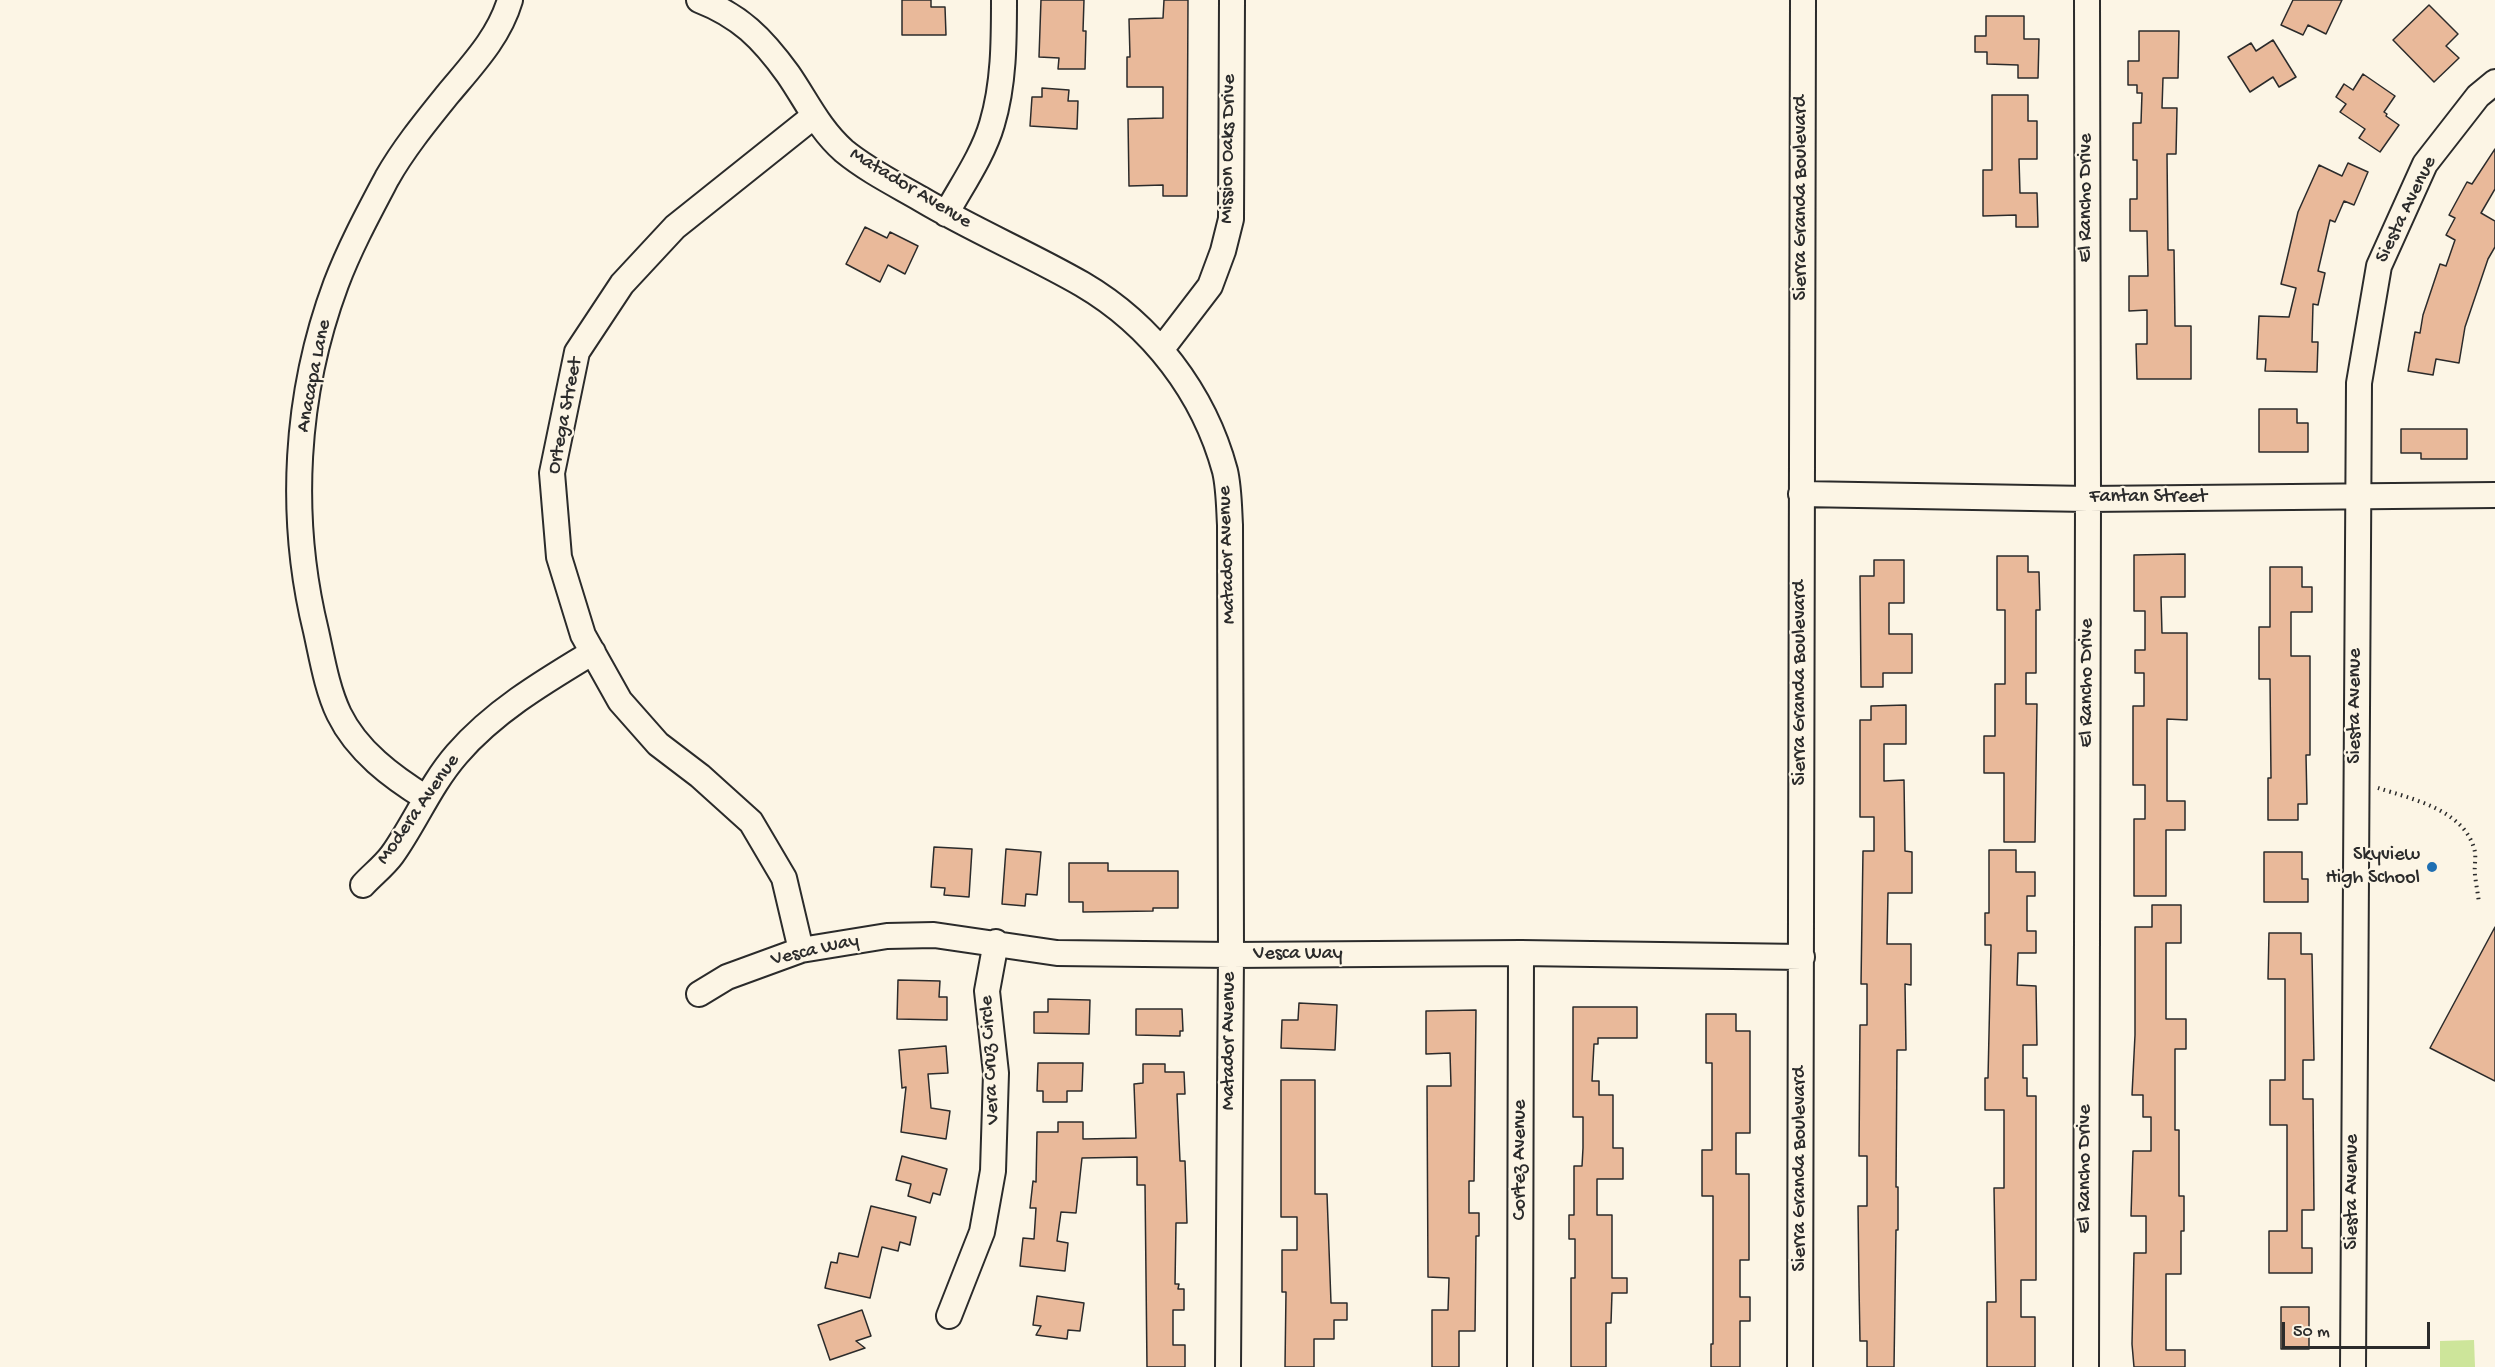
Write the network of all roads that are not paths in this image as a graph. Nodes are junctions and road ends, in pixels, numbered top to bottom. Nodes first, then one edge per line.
1 (510, 0) edge
2 (699, 0) edge
3 (1004, 0) edge
4 (1232, 0) edge
5 (1803, 0) edge
6 (2087, 0) edge
7 (726, 5) edge
8 (2495, 82) edge
9 (813, 116) junction
10 (946, 214) junction
11 (1161, 350) junction
12 (1801, 494) junction
13 (2495, 495) edge
14 (2357, 498) junction
15 (2088, 499) junction
16 (593, 652) junction
17 (426, 798) junction
18 (363, 885) dead end
19 (996, 942) junction
20 (801, 950) junction
21 (1521, 953) junction
22 (1231, 956) junction
23 (1802, 957) junction
24 (699, 994) dead end
25 (949, 1316) dead end
26 (1228, 1367) edge
27 (1520, 1367) edge
28 (1800, 1367) edge
29 (2086, 1367) edge
30 (2354, 1367) edge

1 - 17 street, Anacapa Lane
2 - 7 street, Matador Avenue
3 - 10 street
4 - 11 street, Mission Oaks Drive
5 - 12 street, Sierra Granda Boulevard
6 - 15 street, El Rancho Drive
7 - 9 street, Matador Avenue
8 - 14 street, Siesta Avenue
9 - 10 street, Matador Avenue
9 - 16 street, Ortega Street
10 - 11 street, Matador Avenue
11 - 22 street, Matador Avenue
12 - 15 street, Fantan Street
12 - 23 street, Sierra Granda Boulevard
13 - 14 street, Fantan Street
14 - 15 street, Fantan Street
14 - 30 street, Siesta Avenue
15 - 29 street, El Rancho Drive
16 - 17 street, Modera Avenue
16 - 20 street, Ortega Street
17 - 18 street, Modera Avenue
19 - 20 street, Vesca Way
19 - 22 street, Vesca Way
19 - 25 street, Vera Cruz Circle
20 - 24 street, Vesca Way
21 - 22 street, Vesca Way
21 - 23 street, Vesca Way
21 - 27 street, Cortez Avenue
22 - 26 street, Matador Avenue
23 - 28 street, Sierra Granda Boulevard

